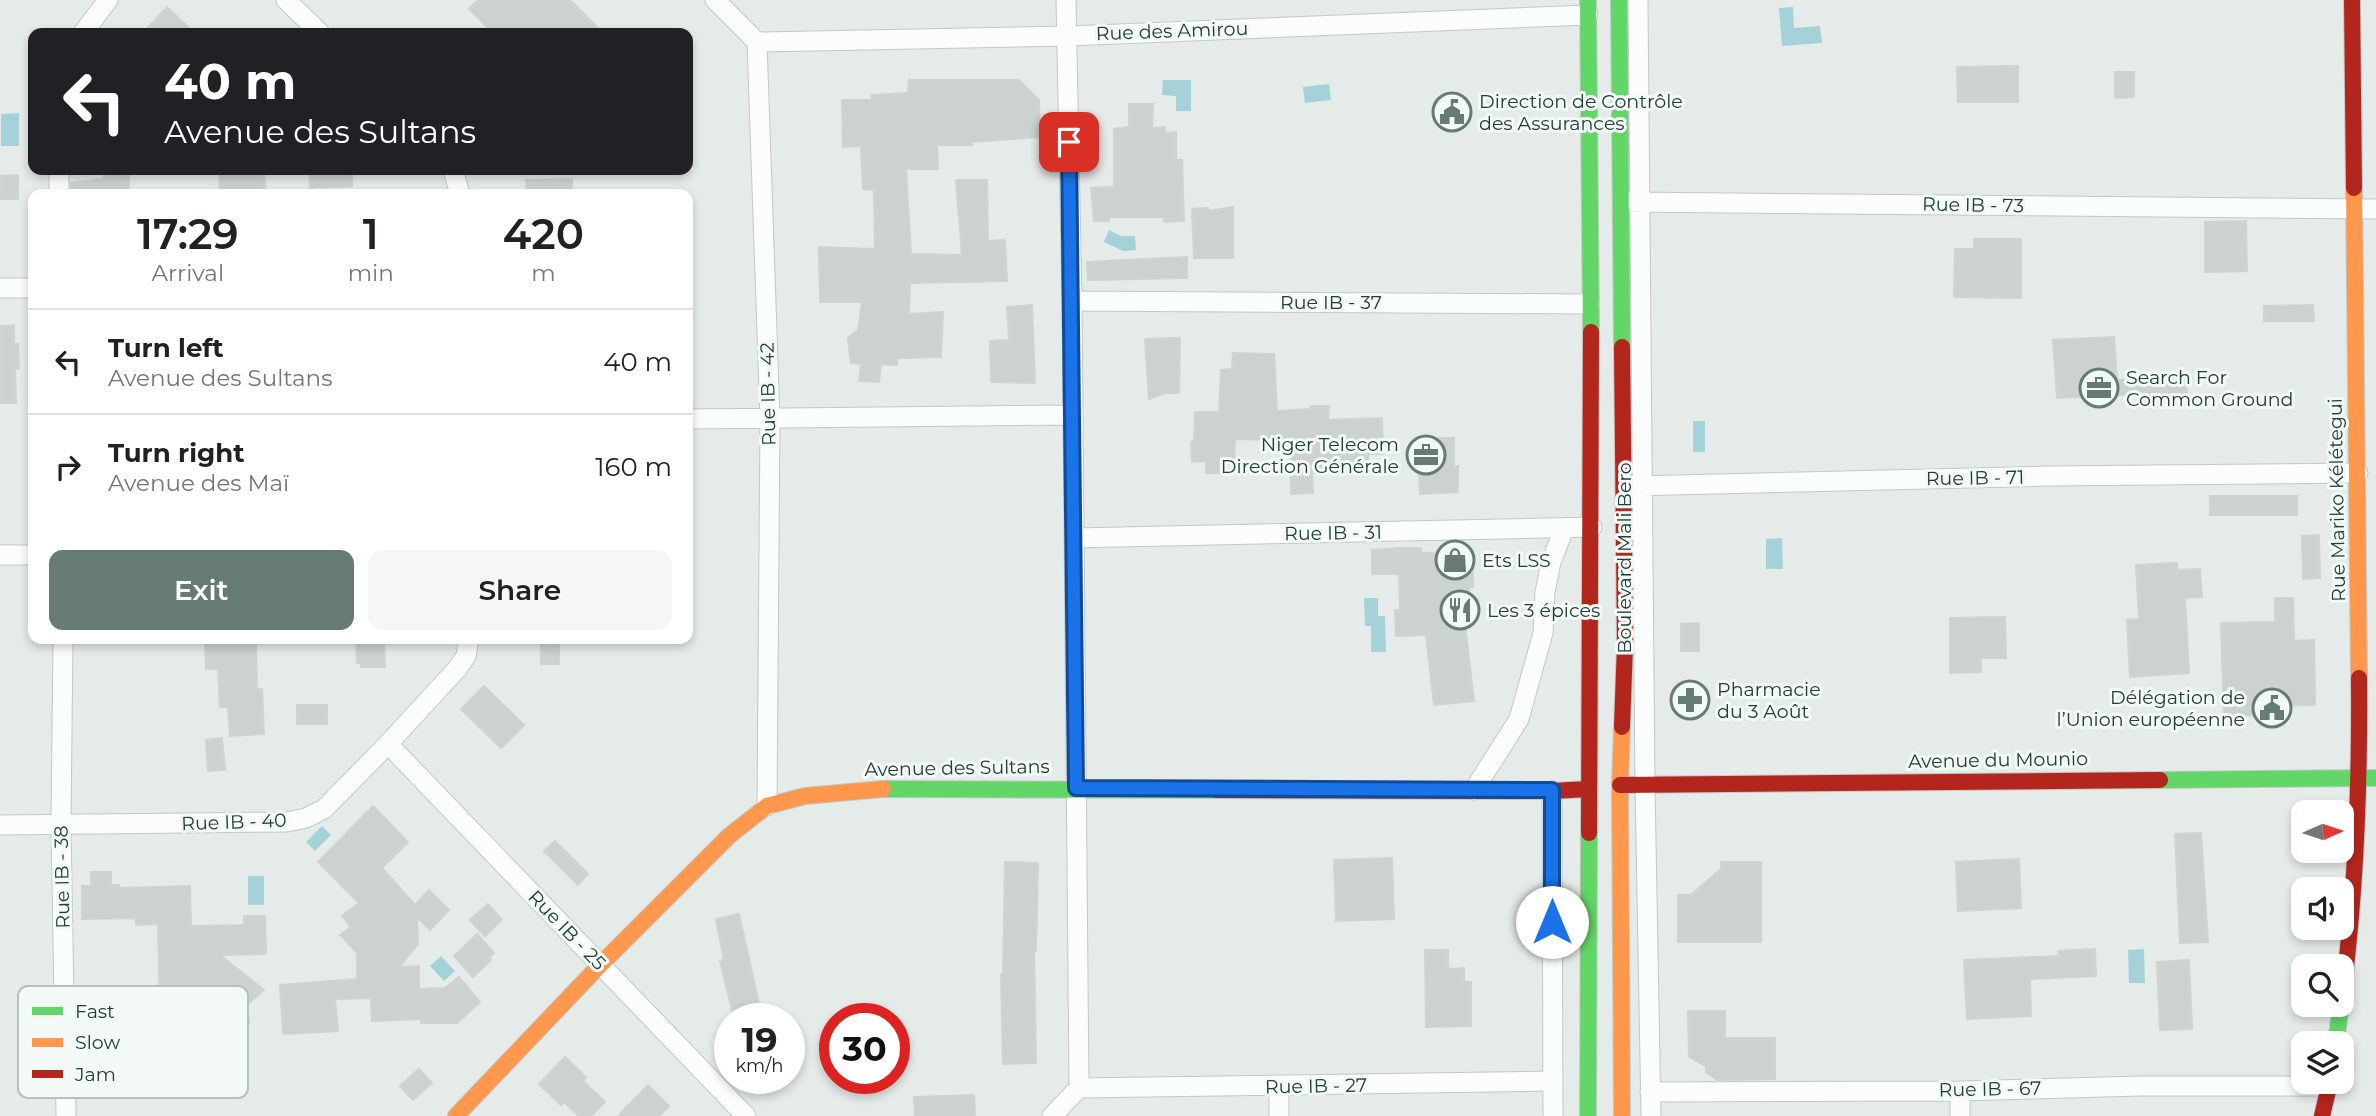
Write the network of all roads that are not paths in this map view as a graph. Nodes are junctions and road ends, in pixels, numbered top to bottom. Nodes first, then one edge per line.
1 (107, 0) edge
2 (286, 0) edge
3 (715, 0) edge
4 (1066, 0) edge
5 (1619, 0) edge
6 (1638, 0) edge
7 (2353, 0) edge
8 (1588, 8) edge
9 (87, 28) edge
10 (315, 28) edge
11 (1068, 36) junction
12 (757, 41) junction
13 (1590, 202) junction
14 (1630, 202) junction
15 (2356, 209) junction
16 (2376, 209) edge
17 (0, 288) edge
18 (28, 288) edge
19 (1072, 301) junction
20 (1590, 304) junction
21 (1073, 415) junction
22 (693, 419) edge
23 (770, 419) junction
24 (2358, 473) junction
25 (1633, 486) junction
26 (1592, 487) junction
27 (2367, 494) edge
28 (1592, 527) junction
29 (1564, 529) junction
30 (1074, 538) junction
31 (0, 555) edge
32 (28, 555) edge
33 (63, 644) edge
34 (468, 644) edge
35 (388, 744) junction
36 (2368, 778) edge
37 (1620, 785) junction
38 (1645, 785) junction
39 (1076, 788) junction
40 (1588, 789) junction
41 (1474, 790) junction
42 (1552, 790) junction
43 (766, 807) junction
44 (0, 825) edge
45 (61, 825) junction
46 (2348, 954) edge
47 (600, 965) junction
48 (64, 986) edge
49 (1553, 1081) junction
50 (2291, 1084) edge
51 (1279, 1087) junction
52 (1079, 1088) junction
53 (1960, 1091) junction
54 (1650, 1092) junction
55 (2328, 1094) edge
56 (66, 1098) edge
57 (66, 1116) edge
58 (456, 1116) edge
59 (746, 1116) edge
60 (1052, 1116) edge
61 (1279, 1116) edge
62 (1553, 1116) edge
63 (1588, 1116) edge
64 (1622, 1116) edge
65 (1651, 1116) edge
66 (1960, 1116) edge
67 (2322, 1116) edge

1 - 9 street
2 - 10 street
3 - 12 street
4 - 11 street
5 - 14 street, Boulevard Mali Bero
6 - 14 street, Boulevard Mali Bero
7 - 15 street, Rue Mariko Kélétegui
8 - 11 street, Rue des Amirou
8 - 13 street, Boulevard Mali Bero
11 - 12 street, Rue des Amirou
11 - 19 street
12 - 23 street, Rue IB - 42
13 - 14 street, Rue IB - 73
13 - 20 street, Boulevard Mali Bero
14 - 15 street, Rue IB - 73
14 - 25 street, Boulevard Mali Bero
15 - 16 street, Rue IB - 73
15 - 24 street, Rue Mariko Kélétegui
17 - 18 street
19 - 20 street, Rue IB - 37
19 - 21 street
20 - 26 street, Boulevard Mali Bero
21 - 23 street
21 - 30 street
22 - 23 street
23 - 43 street, Rue IB - 42
24 - 25 street, Rue IB - 71
24 - 27 street, Rue Mariko Kélétegui
25 - 26 street, Rue IB - 71
25 - 37 street, Boulevard Mali Bero
25 - 38 street, Boulevard Mali Bero
26 - 28 street, Boulevard Mali Bero
27 - 36 street, Rue Mariko Kélétegui
28 - 29 street, Rue IB - 31
28 - 40 street, Boulevard Mali Bero
29 - 30 street, Rue IB - 31
29 - 41 street
30 - 39 street
31 - 32 street
33 - 45 street, Rue IB - 38
34 - 35 street, Rue IB - 40
35 - 45 street, Rue IB - 40
35 - 47 street, Rue IB - 25
36 - 38 street, Avenue du Mounio
36 - 46 street, Rue Mariko Kélétegui
37 - 38 street, Avenue du Mounio
37 - 64 street, Boulevard Mali Bero
38 - 54 street, Boulevard Mali Bero
39 - 41 street, Avenue des Sultans
39 - 43 street, Avenue des Sultans
39 - 52 street
40 - 42 street, Avenue des Sultans
40 - 63 street, Boulevard Mali Bero
41 - 42 street, Avenue des Sultans
42 - 49 street
43 - 47 street, Avenue des Sultans
44 - 45 street, Rue IB - 40
45 - 48 street, Rue IB - 38
47 - 58 street, Avenue des Sultans
47 - 59 street, Rue IB - 25
49 - 51 street, Rue IB - 27
49 - 62 street
50 - 53 street, Rue IB - 67
51 - 52 street, Rue IB - 27
51 - 61 street
52 - 60 street
53 - 54 street, Rue IB - 67
53 - 66 street
54 - 65 street, Boulevard Mali Bero
55 - 67 street
56 - 57 street, Rue IB - 38

